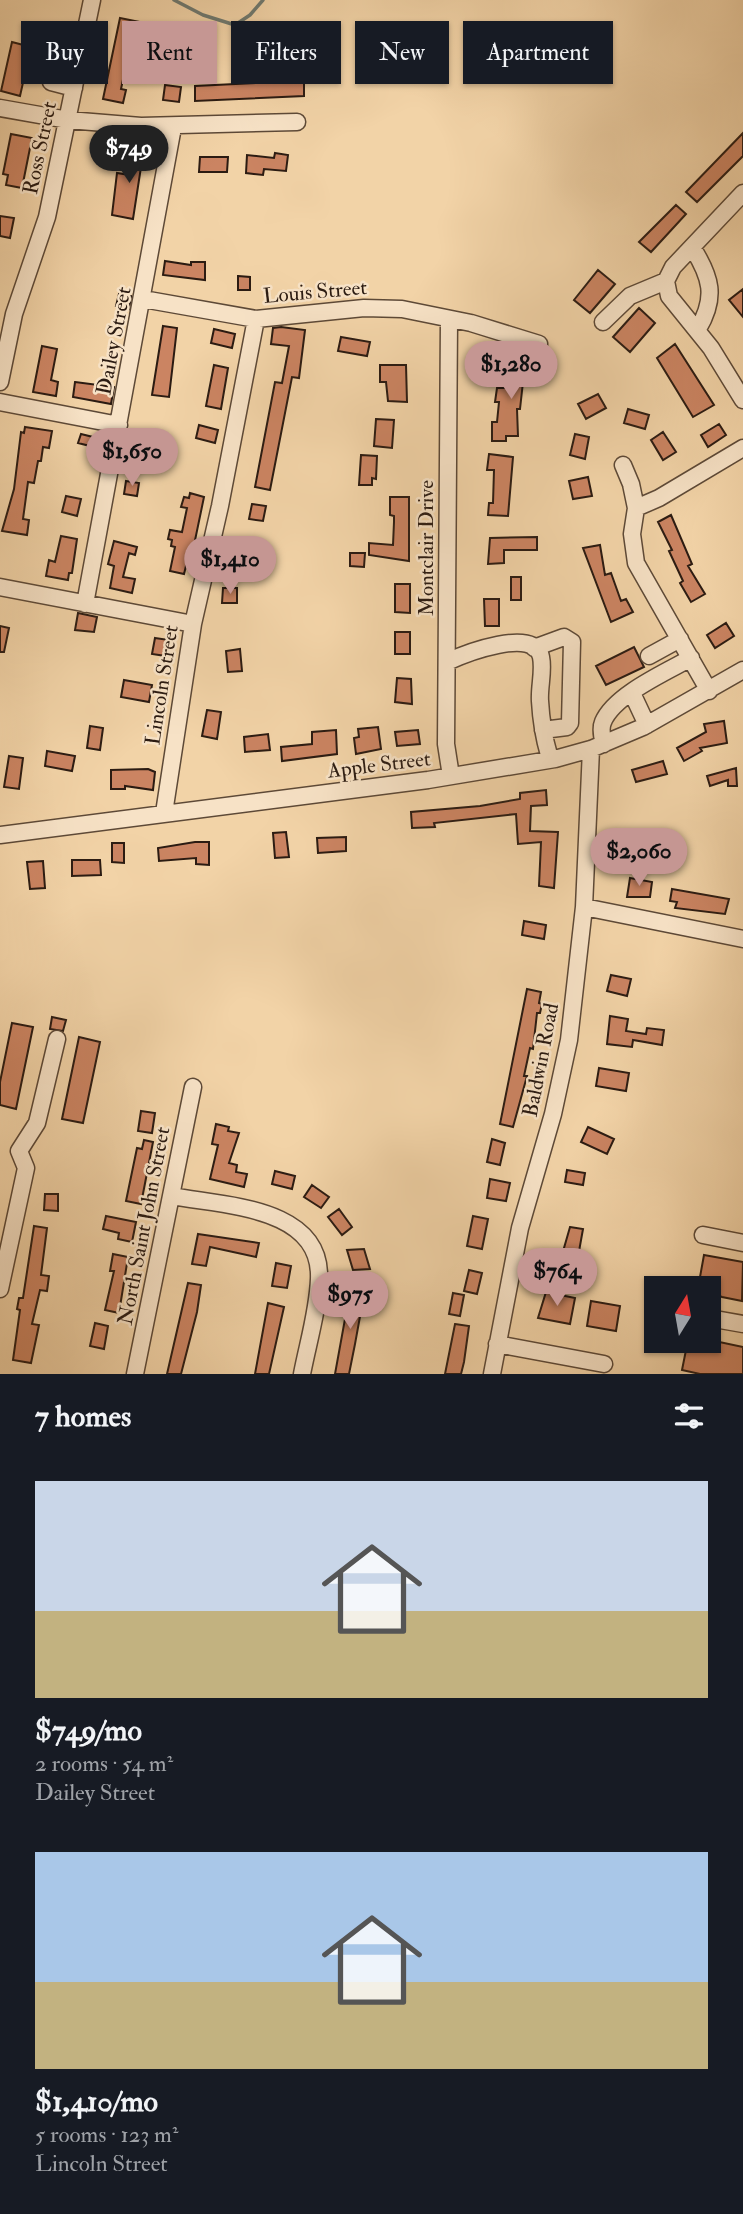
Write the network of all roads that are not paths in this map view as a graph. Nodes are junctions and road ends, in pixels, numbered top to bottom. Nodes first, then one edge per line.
1 (92, 0) edge
2 (88, 21) edge
3 (59, 84) edge
4 (75, 84) edge
5 (74, 88) junction
6 (0, 108) edge
7 (68, 120) junction
8 (297, 122) dead end
9 (173, 127) junction
10 (743, 193) edge
11 (692, 247) junction
12 (668, 276) junction
13 (144, 299) junction
14 (256, 318) junction
15 (449, 320) junction
16 (603, 322) dead end
17 (698, 329) junction
18 (539, 344) dead end
19 (0, 382) edge
20 (741, 393) edge
21 (0, 402) edge
22 (119, 425) junction
23 (743, 449) edge
24 (622, 465) dead end
25 (636, 508) junction
26 (0, 587) edge
27 (85, 604) junction
28 (193, 624) junction
29 (680, 639) junction
30 (534, 648) junction
31 (649, 656) dead end
32 (691, 658) junction
33 (447, 662) junction
34 (743, 670) edge
35 (709, 691) junction
36 (632, 692) junction
37 (647, 725) junction
38 (543, 730) junction
39 (597, 746) junction
40 (555, 759) junction
41 (451, 776) junction
42 (164, 813) junction
43 (0, 835) edge
44 (584, 907) junction
45 (743, 939) edge
46 (57, 1039) dead end
47 (193, 1087) dead end
48 (172, 1196) junction
49 (704, 1235) dead end
50 (743, 1243) edge
51 (0, 1289) edge
52 (721, 1320) edge
53 (743, 1324) edge
54 (497, 1344) junction
55 (604, 1364) dead end
56 (135, 1374) edge
57 (302, 1374) edge
58 (492, 1374) edge

1 - 2 street, Ross Street
3 - 5 street
4 - 5 street, Ross Street
5 - 7 street, Ross Street
6 - 7 street
7 - 9 street
7 - 19 street, Ross Street
8 - 9 street
9 - 13 street, Dailey Street
10 - 11 street
11 - 12 street
11 - 17 street
12 - 16 street
12 - 17 street
13 - 14 street, Louis Street
13 - 22 street, Dailey Street
14 - 15 street, Louis Street
14 - 28 street, Lincoln Street
15 - 18 street, Louis Street
15 - 33 street, Montclair Drive
17 - 20 street
21 - 22 street
22 - 27 street, Dailey Street
23 - 25 street
24 - 25 street
25 - 29 street
26 - 27 street
27 - 28 street
28 - 42 street, Lincoln Street
29 - 31 street
29 - 32 street
30 - 33 street
30 - 38 street
30 - 38 street
32 - 35 street
32 - 36 street, Baldwin Road
33 - 41 street, Montclair Drive
34 - 35 street, Apple Street
35 - 37 street, Apple Street
36 - 37 street
36 - 39 street, Baldwin Road
37 - 39 street, Apple Street
38 - 40 street
39 - 40 street, Apple Street
39 - 44 street, Baldwin Road
40 - 41 street, Apple Street
41 - 42 street, Apple Street
42 - 43 street, Apple Street
44 - 45 street
44 - 54 street, Baldwin Road
46 - 51 street
47 - 48 street, North Saint John Street
48 - 56 street, North Saint John Street
48 - 57 street
49 - 50 street
52 - 53 street
54 - 55 street
54 - 58 street, Baldwin Road

